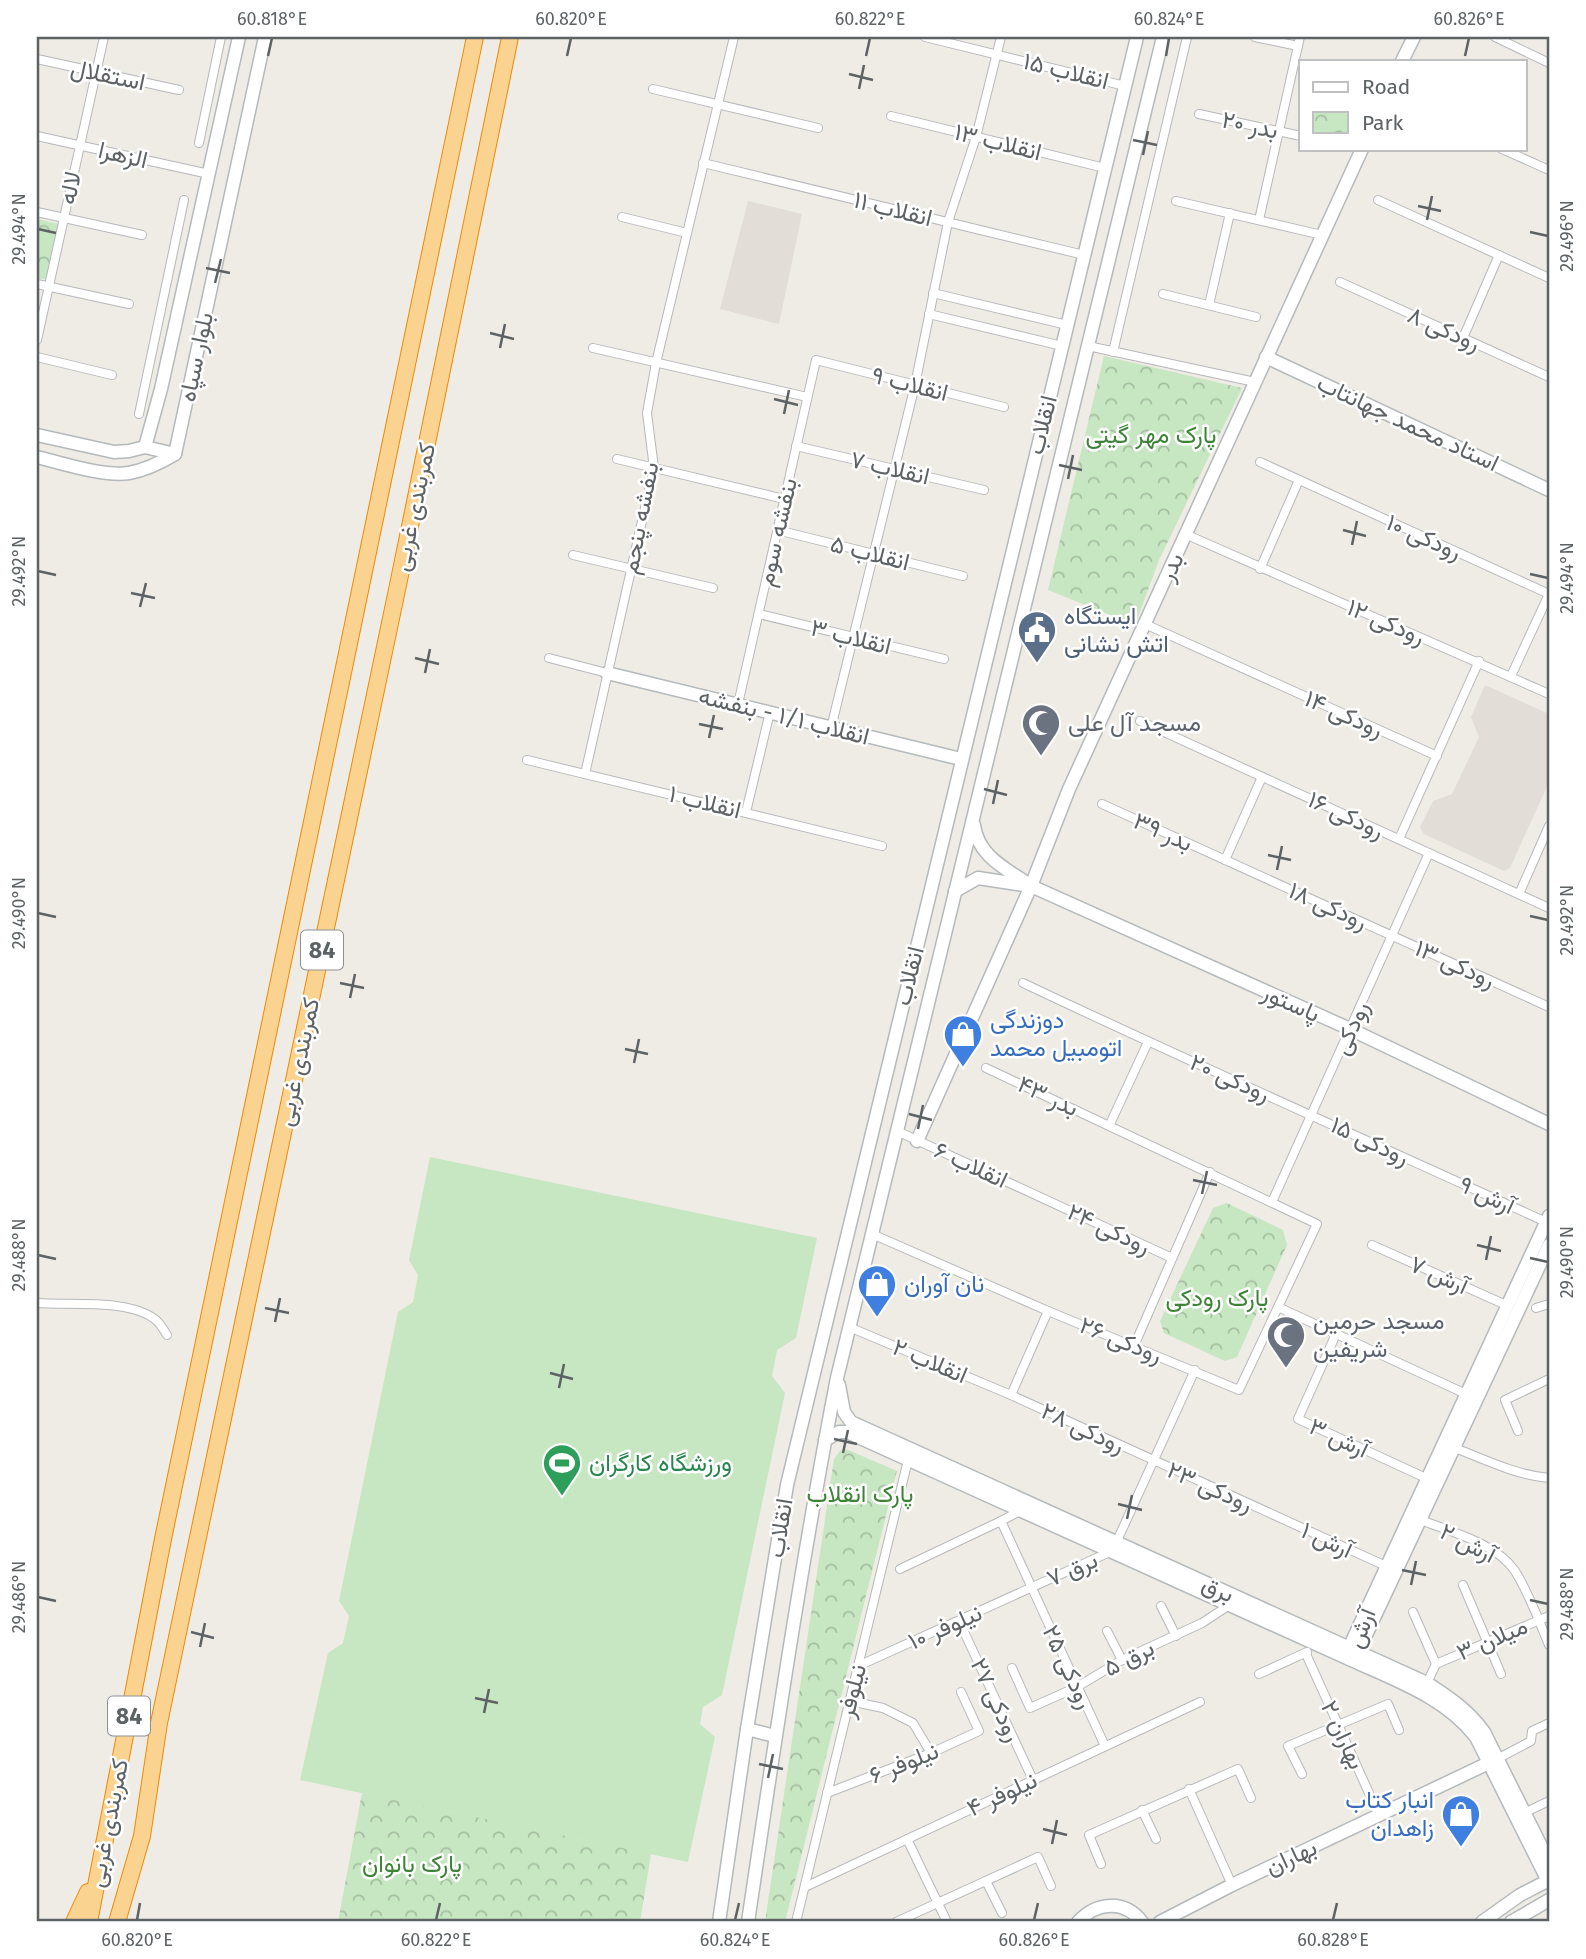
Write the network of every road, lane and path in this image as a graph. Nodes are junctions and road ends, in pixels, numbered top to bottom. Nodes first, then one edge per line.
1 (104, 37) edge
2 (221, 37) edge
3 (239, 37) edge
4 (265, 37) edge
5 (475, 37) edge
6 (510, 37) edge
7 (734, 37) edge
8 (925, 37) edge
9 (1001, 37) edge
10 (1137, 37) edge
11 (1163, 37) edge
12 (1187, 37) edge
13 (1255, 37) edge
14 (1300, 37) edge
15 (1414, 37) edge
16 (1495, 37) edge
17 (1298, 46) junction
18 (996, 54) junction
19 (37, 59) edge
20 (216, 59) junction
21 (1402, 60) edge
22 (1549, 63) edge
23 (233, 64) junction
24 (96, 72) junction
25 (1125, 86) junction
26 (653, 89) dead end
27 (179, 90) dead end
28 (717, 103) junction
29 (1199, 114) dead end
30 (891, 116) dead end
31 (818, 128) dead end
32 (1279, 132) junction
33 (37, 136) edge
34 (1299, 136) edge
35 (976, 137) junction
36 (199, 142) dead end
37 (79, 145) junction
38 (1362, 150) edge
39 (1504, 150) edge
40 (703, 163) junction
41 (1105, 168) junction
42 (1549, 170) edge
43 (209, 174) junction
44 (184, 200) dead end
45 (1378, 200) dead end
46 (1176, 201) dead end
47 (1095, 210) junction
48 (37, 212) edge
49 (1230, 213) junction
50 (1119, 216) junction
51 (622, 217) dead end
52 (64, 218) junction
53 (1259, 220) junction
54 (948, 222) junction
55 (687, 233) junction
56 (142, 235) dead end
57 (1322, 235) junction
58 (1084, 255) junction
59 (1499, 255) junction
60 (1549, 278) edge
61 (1339, 282) dead end
62 (37, 284) edge
63 (48, 287) junction
64 (933, 293) junction
65 (1163, 294) dead end
66 (129, 304) dead end
67 (1209, 305) junction
68 (162, 306) junction
69 (178, 310) junction
70 (929, 314) junction
71 (1256, 317) dead end
72 (1067, 325) junction
73 (1463, 338) junction
74 (37, 340) edge
75 (1062, 346) junction
76 (1088, 346) junction
77 (593, 348) dead end
78 (1114, 352) junction
79 (37, 357) edge
80 (1266, 357) junction
81 (816, 360) joint
82 (656, 363) junction
83 (112, 375) dead end
84 (1549, 377) edge
85 (1255, 382) junction
86 (915, 385) junction
87 (807, 397) junction
88 (1004, 407) dead end
89 (139, 414) dead end
90 (37, 435) edge
91 (796, 446) junction
92 (145, 447) junction
93 (175, 454) junction
94 (37, 457) edge
95 (617, 459) dead end
96 (1260, 462) dead end
97 (654, 468) junction
98 (895, 468) junction
99 (1299, 480) junction
100 (1549, 489) edge
101 (984, 490) dead end
102 (784, 499) junction
103 (777, 530) junction
104 (1185, 534) junction
105 (874, 554) junction
106 (573, 555) dead end
107 (630, 568) junction
108 (1260, 569) junction
109 (963, 576) dead end
110 (713, 588) dead end
111 (1549, 594) edge
112 (759, 614) junction
113 (1144, 624) junction
114 (853, 637) junction
115 (549, 658) dead end
116 (944, 659) dead end
117 (1479, 661) junction
118 (607, 673) junction
119 (1511, 676) junction
120 (1549, 694) edge
121 (738, 704) junction
122 (769, 712) junction
123 (1140, 721) dead end
124 (831, 728) junction
125 (1437, 756) junction
126 (961, 759) junction
127 (527, 760) dead end
128 (585, 774) junction
129 (1262, 777) junction
130 (1102, 804) dead end
131 (746, 812) junction
132 (973, 816) junction
133 (1549, 826) edge
134 (1399, 839) junction
135 (882, 846) dead end
136 (1429, 853) junction
137 (1224, 860) junction
138 (1031, 886) junction
139 (955, 891) junction
140 (1519, 894) junction
141 (1549, 908) edge
142 (1392, 936) junction
143 (1023, 983) dead end
144 (1549, 1007) edge
145 (1350, 1029) junction
146 (1148, 1042) junction
147 (986, 1068) dead end
148 (1312, 1114) junction
149 (1549, 1124) edge
150 (1110, 1125) junction
151 (897, 1131) junction
152 (917, 1141) junction
153 (1429, 1167) joint
154 (1210, 1172) junction
155 (1045, 1200) joint
156 (1272, 1202) junction
157 (1548, 1219) edge
158 (872, 1234) junction
159 (1372, 1245) dead end
160 (1549, 1245) edge
161 (1172, 1258) junction
162 (1546, 1260) edge
163 (37, 1303) edge
164 (1549, 1304) edge
165 (1506, 1305) junction
166 (1278, 1307) junction
167 (1536, 1308) dead end
168 (1048, 1311) junction
169 (849, 1327) junction
170 (1336, 1334) junction
171 (167, 1335) dead end
172 (1135, 1346) junction
173 (1195, 1370) junction
174 (837, 1377) junction
175 (1549, 1379) edge
176 (1466, 1394) junction
177 (1012, 1395) junction
178 (1517, 1431) dead end
179 (825, 1440) junction
180 (1450, 1446) junction
181 (910, 1455) junction
182 (1154, 1462) junction
183 (1549, 1478) edge
184 (1428, 1479) junction
185 (1022, 1510) junction
186 (1267, 1512) joint
187 (1416, 1518) junction
188 (1002, 1521) junction
189 (1114, 1547) junction
190 (1388, 1567) junction
191 (900, 1569) dead end
192 (1462, 1585) dead end
193 (1032, 1588) junction
194 (1161, 1606) dead end
195 (1228, 1606) junction
196 (1413, 1612) dead end
197 (1549, 1616) edge
198 (959, 1620) junction
199 (1538, 1620) junction
200 (1107, 1630) dead end
201 (1175, 1636) junction
202 (1487, 1641) junction
203 (1549, 1645) edge
204 (1308, 1648) junction
205 (1352, 1653) junction
206 (1122, 1660) junction
207 (1436, 1664) junction
208 (858, 1666) junction
209 (1012, 1668) dead end
210 (1259, 1674) dead end
211 (1501, 1674) dead end
212 (1427, 1684) junction
213 (1077, 1687) junction
214 (961, 1692) dead end
215 (849, 1700) junction
216 (1200, 1702) dead end
217 (1549, 1723) edge
218 (1339, 1726) junction
219 (747, 1728) junction
220 (1399, 1730) dead end
221 (775, 1736) junction
222 (1105, 1746) junction
223 (931, 1753) junction
224 (1495, 1760) junction
225 (1302, 1774) dead end
226 (1033, 1780) junction
227 (1189, 1789) junction
228 (827, 1793) junction
229 (1251, 1798) dead end
230 (1549, 1801) edge
231 (1142, 1810) junction
232 (1525, 1812) junction
233 (1379, 1815) junction
234 (907, 1839) junction
235 (1156, 1839) dead end
236 (1549, 1862) edge
237 (1101, 1864) dead end
238 (98, 1871) junction
239 (986, 1881) junction
240 (1549, 1881) edge
241 (1232, 1885) junction
242 (1051, 1886) dead end
243 (805, 1887) junction
244 (1549, 1900) edge
245 (938, 1903) junction
246 (1002, 1913) dead end
247 (74, 1922) edge
248 (89, 1922) edge
249 (117, 1922) edge
250 (719, 1922) edge
251 (748, 1922) edge
252 (796, 1922) edge
253 (895, 1922) edge
254 (947, 1922) edge
255 (1078, 1922) edge
256 (1142, 1922) edge
257 (1160, 1922) edge
258 (1482, 1922) edge
259 (1511, 1922) edge

1 - 24 street, لاله
2 - 20 street
3 - 23 street, بلوار سپاه
4 - 93 street, بلوار سپاه
5 - 238 highway, کمربندی غربی / 84
6 - 249 highway, کمربندی غربی / 84
7 - 28 street, بنفشه پنجم
8 - 18 street, انقلاب ۱۵
9 - 18 street
10 - 25 street, انقلاب
11 - 50 street, انقلاب
12 - 78 street
13 - 17 street
14 - 17 street
15 - 21 street
16 - 22 street
17 - 32 street
18 - 25 street, انقلاب ۱۵
18 - 35 street
19 - 24 street, استقلال
20 - 23 street
20 - 36 street
23 - 43 street, بلوار سپاه
24 - 27 street, استقلال
24 - 37 street, لاله
25 - 41 street, انقلاب
26 - 28 street
28 - 31 street
28 - 40 street, بنفشه پنجم
29 - 32 street, بدر ۲۰
30 - 35 street, انقلاب ۱۳
32 - 34 street, بدر ۲۰
32 - 53 street
33 - 37 street, الزهرا
35 - 41 street, انقلاب ۱۳
35 - 54 street
37 - 43 street, الزهرا
37 - 52 street, لاله
38 - 57 street, بدر
39 - 42 street
40 - 54 street, انقلاب ۱۱
40 - 55 street, بنفشه پنجم
41 - 47 street, انقلاب
43 - 69 street, بلوار سپاه
44 - 68 street
45 - 59 street
46 - 49 street
47 - 50 street
47 - 58 street, انقلاب
48 - 52 street
49 - 53 street
49 - 67 street
50 - 76 street, انقلاب
51 - 55 street
52 - 56 street
52 - 63 street, لاله
53 - 57 street
54 - 58 street, انقلاب ۱۱
54 - 64 street
55 - 82 street, بنفشه پنجم
57 - 80 street, بدر
58 - 72 street, انقلاب
59 - 60 street
59 - 73 street
61 - 73 street, رودکی ۸
62 - 63 street
63 - 66 street
63 - 74 street, لاله
64 - 70 street
64 - 72 street
65 - 67 street
67 - 71 street
68 - 69 street
68 - 89 street
69 - 92 street, بلوار سپاه
70 - 75 street
70 - 86 street
72 - 75 street, انقلاب
73 - 84 street, رودکی ۸
75 - 126 street, انقلاب
76 - 78 street
76 - 132 street, انقلاب
77 - 82 street
78 - 85 street
79 - 83 street
80 - 85 street, بدر
80 - 100 street, استاد محمد جهانتاب
81 - 86 street, انقلاب ۹
81 - 87 street, بنفشه سوم
82 - 87 street
82 - 97 street, بنفشه پنجم
85 - 104 street, بدر
86 - 88 street, انقلاب ۹
86 - 98 street
87 - 91 street, بنفشه سوم
90 - 92 street
91 - 98 street, انقلاب ۷
91 - 102 street, بنفشه سوم
92 - 93 street
93 - 94 street
95 - 97 street
96 - 99 street, رودکی ۱۰
97 - 102 street
97 - 107 street, بنفشه پنجم
98 - 101 street, انقلاب ۷
98 - 105 street
99 - 108 street
99 - 111 street, رودکی ۱۰
102 - 103 street, بنفشه سوم
103 - 105 street, انقلاب ۵
103 - 112 street, بنفشه سوم
104 - 108 street, رودکی ۱۲
104 - 113 street, بدر
105 - 109 street, انقلاب ۵
105 - 114 street
106 - 107 street
107 - 110 street
107 - 118 street, بنفشه پنجم
108 - 117 street, رودکی ۱۲
111 - 119 street
112 - 114 street, انقلاب ۳
112 - 121 street, بنفشه سوم
113 - 125 street, رودکی ۱۴
113 - 138 street, بدر
114 - 116 street, انقلاب ۳
114 - 124 street
115 - 118 street
117 - 119 street, رودکی ۱۲
117 - 125 street
118 - 121 street, انقلاب ۱/۱ - بنفشه
118 - 128 street, بنفشه پنجم
119 - 120 street, رودکی ۱۲
121 - 122 street, انقلاب ۱/۱ - بنفشه
122 - 124 street, انقلاب ۱/۱ - بنفشه
122 - 131 street
123 - 129 street, رودکی ۱۶
124 - 126 street, انقلاب ۱/۱ - بنفشه
125 - 134 street
126 - 219 street, انقلاب
127 - 128 street, انقلاب ۱
128 - 131 street, انقلاب ۱
129 - 134 street, رودکی ۱۶
129 - 137 street
130 - 137 street, بدر ۳۹
131 - 135 street, انقلاب ۱
132 - 138 street
132 - 139 street, انقلاب
133 - 140 street
134 - 136 street, رودکی ۱۶
136 - 140 street, رودکی ۱۶
136 - 142 street, رودکی
137 - 142 street, رودکی ۱۸
138 - 139 street
138 - 145 street, پاستور
138 - 152 street, بدر
139 - 151 street, انقلاب
140 - 141 street, رودکی ۱۶
142 - 144 street, رودکی ۱۳
142 - 145 street, رودکی
143 - 146 street, رودکی ۲۰
145 - 148 street, رودکی
145 - 149 street, پاستور
146 - 148 street, رودکی ۲۰
146 - 150 street
147 - 150 street, بدر ۴۳
148 - 153 street, رودکی ۱۵
148 - 156 street, رودکی
150 - 154 street, بدر ۴۳
151 - 152 street, انقلاب ۶
151 - 158 street, انقلاب
152 - 155 street, انقلاب ۶
153 - 157 street, آرش ۹
154 - 156 street, بدر ۴۳
154 - 161 street
155 - 161 street, رودکی ۲۴
156 - 166 street, بدر ۴۳
157 - 165 street, آرش
158 - 168 street, رودکی ۲۶
158 - 169 street, انقلاب
159 - 165 street, آرش ۷
160 - 162 street, آرش
161 - 172 street
162 - 180 street, آرش
163 - 171 street
164 - 167 street
165 - 176 street, آرش
166 - 170 street
166 - 173 street, رودکی ۲۶
168 - 172 street, رودکی ۲۶
168 - 177 street
169 - 174 street, انقلاب
169 - 177 street, انقلاب ۲
170 - 176 street
170 - 184 street, آرش ۳
172 - 173 street, رودکی ۲۶
173 - 182 street
174 - 179 street, انقلاب
174 - 181 street, برق
175 - 178 street
176 - 180 street, آرش
177 - 182 street, رودکی ۲۸
179 - 181 street, برق
179 - 221 street, انقلاب
180 - 183 street
180 - 184 street, آرش
180 - 187 street, آرش
181 - 185 street, برق
181 - 189 street, برق
181 - 208 street, نیلوفر
182 - 186 street, رودکی ۲۳
182 - 189 street
184 - 187 street, آرش
185 - 188 street
185 - 189 street, برق
186 - 190 street, آرش ۱
187 - 190 street, آرش
187 - 199 street, آرش ۲
187 - 205 street, آرش
188 - 191 street
188 - 193 street, رودکی ۲۵
189 - 193 street, برق ۷
189 - 195 street, برق
189 - 205 street, برق
190 - 205 street, آرش
192 - 202 street
193 - 198 street, نیلوفر ۱۰
193 - 213 street, رودکی ۲۵
194 - 201 street
195 - 201 street, برق ۵
195 - 204 street, برق
196 - 207 street
197 - 199 street, میلان ۳
198 - 208 street, نیلوفر ۱۰
198 - 226 street, رودکی ۲۷
199 - 202 street, میلان ۳
199 - 203 street, آرش ۲
200 - 206 street
201 - 206 street, برق ۵
202 - 207 street, میلان ۳
202 - 211 street
204 - 205 street, برق
204 - 210 street
204 - 218 street, بهاران ۲
205 - 212 street, برق
205 - 224 street, برق
206 - 213 street, برق ۵
207 - 212 street
208 - 215 street, نیلوفر
209 - 213 street, برق ۵
212 - 224 street, برق
213 - 222 street, رودکی ۲۵
214 - 223 street, نیلوفر ۶
215 - 223 street
215 - 228 street, نیلوفر
216 - 222 street, نیلوفر ۴
217 - 224 street
218 - 220 street
218 - 225 street
218 - 233 street, بهاران ۲
219 - 221 street
219 - 250 street, انقلاب
221 - 251 street, انقلاب
222 - 226 street, نیلوفر ۴
223 - 228 street, نیلوفر ۶
224 - 232 street, برق
224 - 233 street, بهاران
224 - 240 street, برق
226 - 234 street, نیلوفر ۴
227 - 229 street
227 - 231 street
227 - 241 street
228 - 243 street, نیلوفر
230 - 232 street
231 - 235 street
231 - 237 street
232 - 236 street, برق
233 - 241 street, بهاران
234 - 243 street, نیلوفر ۴
234 - 245 street
238 - 247 highway
238 - 248 highway, کمربندی غربی / 84
239 - 242 street
239 - 245 street
239 - 246 street
240 - 258 street
241 - 257 street, بهاران
243 - 252 street, نیلوفر
244 - 259 street
245 - 253 street
245 - 254 street
255 - 256 street

